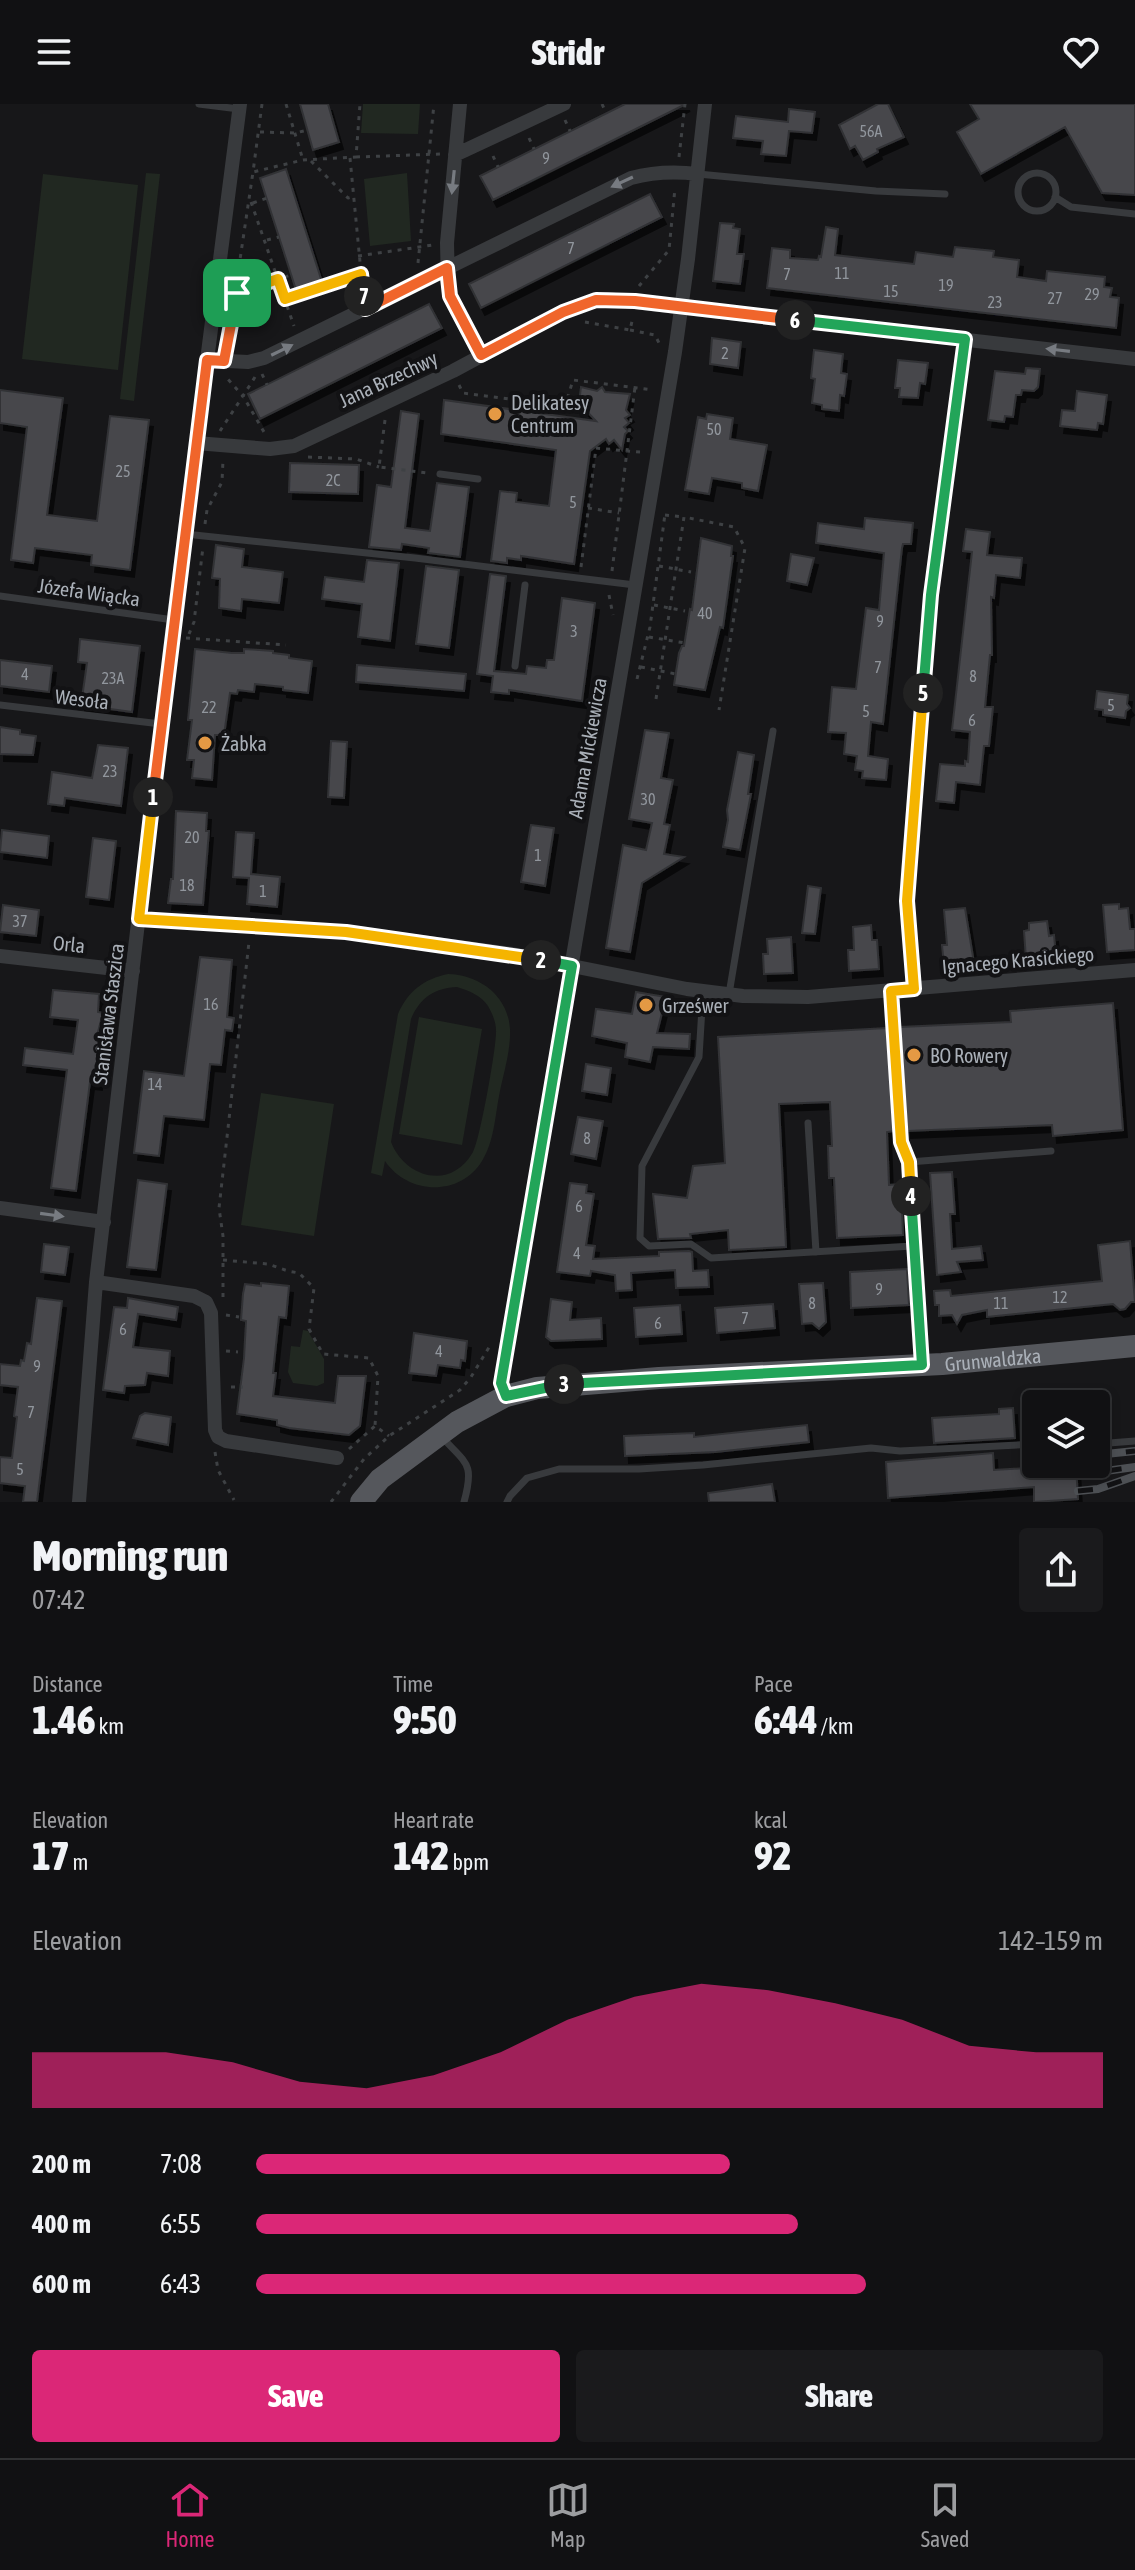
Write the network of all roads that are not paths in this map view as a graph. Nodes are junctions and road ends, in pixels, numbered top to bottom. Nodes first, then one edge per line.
1 (199, 104) edge
2 (460, 104) edge
3 (705, 104) edge
4 (240, 107) edge
5 (563, 109) edge
6 (455, 155) junction
7 (698, 174) junction
8 (945, 194) dead end
9 (1055, 197) junction
10 (1135, 214) edge
11 (447, 268) junction
12 (682, 308) junction
13 (965, 339) junction
14 (481, 355) junction
15 (1135, 359) edge
16 (207, 360) junction
17 (196, 443) junction
18 (440, 474) dead end
19 (478, 479) dead end
20 (185, 534) junction
21 (525, 585) dead end
22 (635, 585) junction
23 (0, 596) edge
24 (174, 620) junction
25 (515, 666) dead end
26 (0, 705) edge
27 (161, 724) junction
28 (773, 731) dead end
29 (139, 919) junction
30 (0, 956) edge
31 (572, 966) junction
32 (1135, 970) edge
33 (133, 971) junction
34 (914, 989) junction
35 (703, 991) junction
36 (891, 991) junction
37 (729, 994) junction
38 (808, 1123) dead end
39 (1051, 1151) dead end
40 (909, 1162) junction
41 (0, 1208) edge
42 (104, 1222) junction
43 (913, 1246) junction
44 (816, 1252) junction
45 (96, 1282) junction
46 (1135, 1346) edge
47 (922, 1365) junction
48 (506, 1396) junction
49 (440, 1434) junction
50 (1135, 1441) edge
51 (1110, 1443) edge
52 (1022, 1445) edge
53 (337, 1458) road end
54 (79, 1502) edge
55 (361, 1502) edge
56 (464, 1502) edge
57 (507, 1502) edge

1 - 4 lane
2 - 6 street
3 - 7 street, Adama Mickiewicza
4 - 16 street, Stanisława Staszica
5 - 6 street
6 -> 11 street
7 - 8 lane
7 -> 11 street
7 - 12 street, Adama Mickiewicza
9 - 9 lane
9 - 10 lane
11 - 14 street
16 -> 11 street
12 - 13 street, Jana Brzechwy
12 - 14 street, Jana Brzechwy
12 - 22 street, Adama Mickiewicza
15 -> 13 street, Jana Brzechwy
13 - 34 street
14 - 17 street, Jana Brzechwy
16 - 17 street, Stanisława Staszica
17 - 20 street, Stanisława Staszica
18 - 19 lane
20 - 22 lane
20 - 24 street, Stanisława Staszica
21 - 25 lane
22 - 31 street, Adama Mickiewicza
23 - 24 lane, Józefa Wiącka
24 - 27 street, Stanisława Staszica
26 - 27 lane, Wesoła
27 - 29 street, Stanisława Staszica
28 - 37 lane
29 - 31 street, Ignacego Krasickiego
29 - 33 street, Stanisława Staszica
30 - 33 street, Orla
31 - 35 street, Ignacego Krasickiego
31 - 48 street, Adama Mickiewicza
32 - 34 street, Ignacego Krasickiego
33 - 42 street, Stanisława Staszica
34 - 36 street, Ignacego Krasickiego
35 - 37 street, Ignacego Krasickiego
35 - 44 lane
36 - 37 street, Ignacego Krasickiego
36 - 40 lane
38 - 44 lane
39 - 40 lane
40 - 43 lane
41 -> 42 street
42 - 45 street, Stanisława Staszica
43 - 44 lane
43 - 47 lane
45 - 53 street
45 - 54 street, Stanisława Staszica
46 - 47 main road, Grunwaldzka
47 - 48 main road, Grunwaldzka
48 - 49 main road, Grunwaldzka
49 - 55 main road, Grunwaldzka
49 - 56 lane
50 - 51 lane
52 - 57 lane

